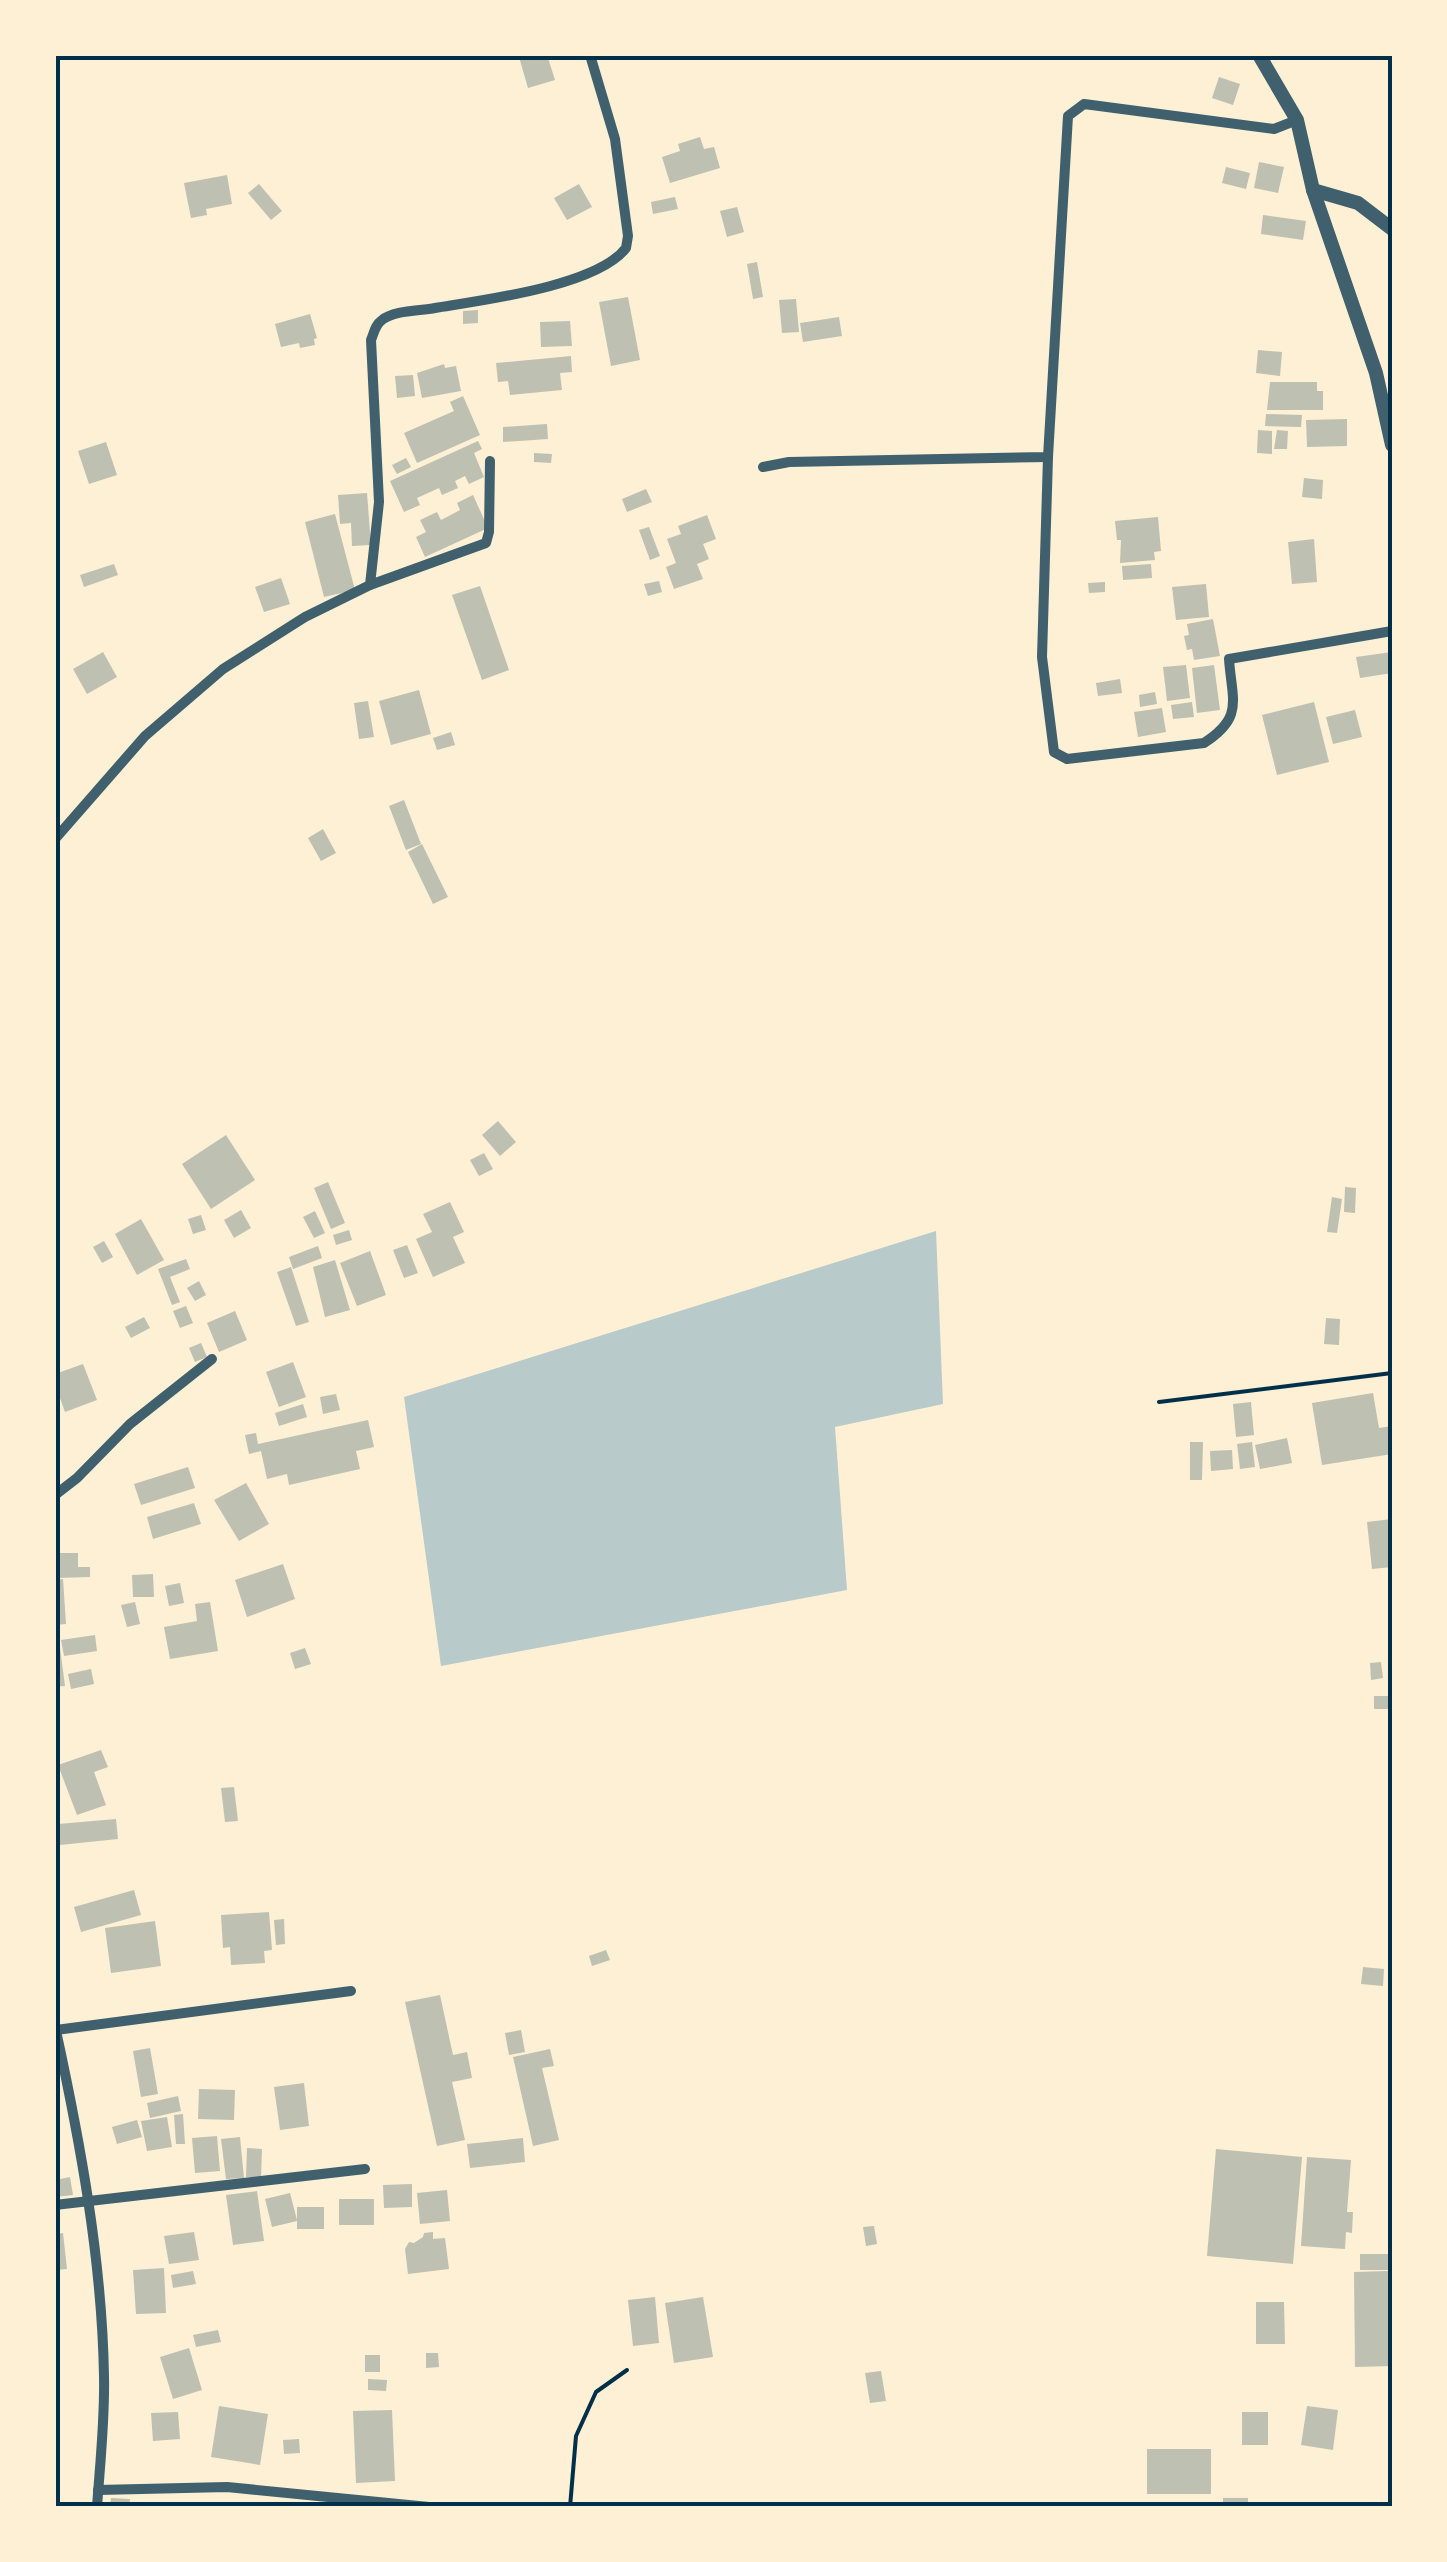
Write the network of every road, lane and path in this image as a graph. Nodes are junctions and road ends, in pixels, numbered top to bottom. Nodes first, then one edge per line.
1 (590, 55) edge
2 (1260, 55) edge
3 (1297, 120) junction
4 (1313, 190) junction
5 (1392, 229) edge
6 (1392, 446) edge
7 (1048, 457) junction
8 (490, 461) dead end
9 (763, 466) dead end
10 (370, 584) junction
11 (1392, 631) edge
12 (55, 839) edge
13 (212, 1359) dead end
14 (1392, 1373) edge
15 (1160, 1402) dead end
16 (55, 1495) edge
17 (352, 1991) dead end
18 (55, 2028) edge
19 (365, 2169) dead end
20 (88, 2199) junction
21 (55, 2205) edge
22 (627, 2370) dead end
23 (98, 2490) junction
24 (97, 2507) edge
25 (429, 2507) edge
26 (506, 2507) edge
27 (525, 2507) edge
28 (570, 2507) edge

1 - 10 street
2 - 3 street
3 - 4 street
3 - 7 street
4 - 5 street
4 - 6 street
7 - 9 street
7 - 11 street
8 - 10 street
10 - 12 street
13 - 16 street
14 - 15 path
17 - 18 street
18 - 20 street
19 - 20 street
20 - 21 street
20 - 23 street
22 - 28 path
23 - 24 street
23 - 25 street
26 - 27 street

